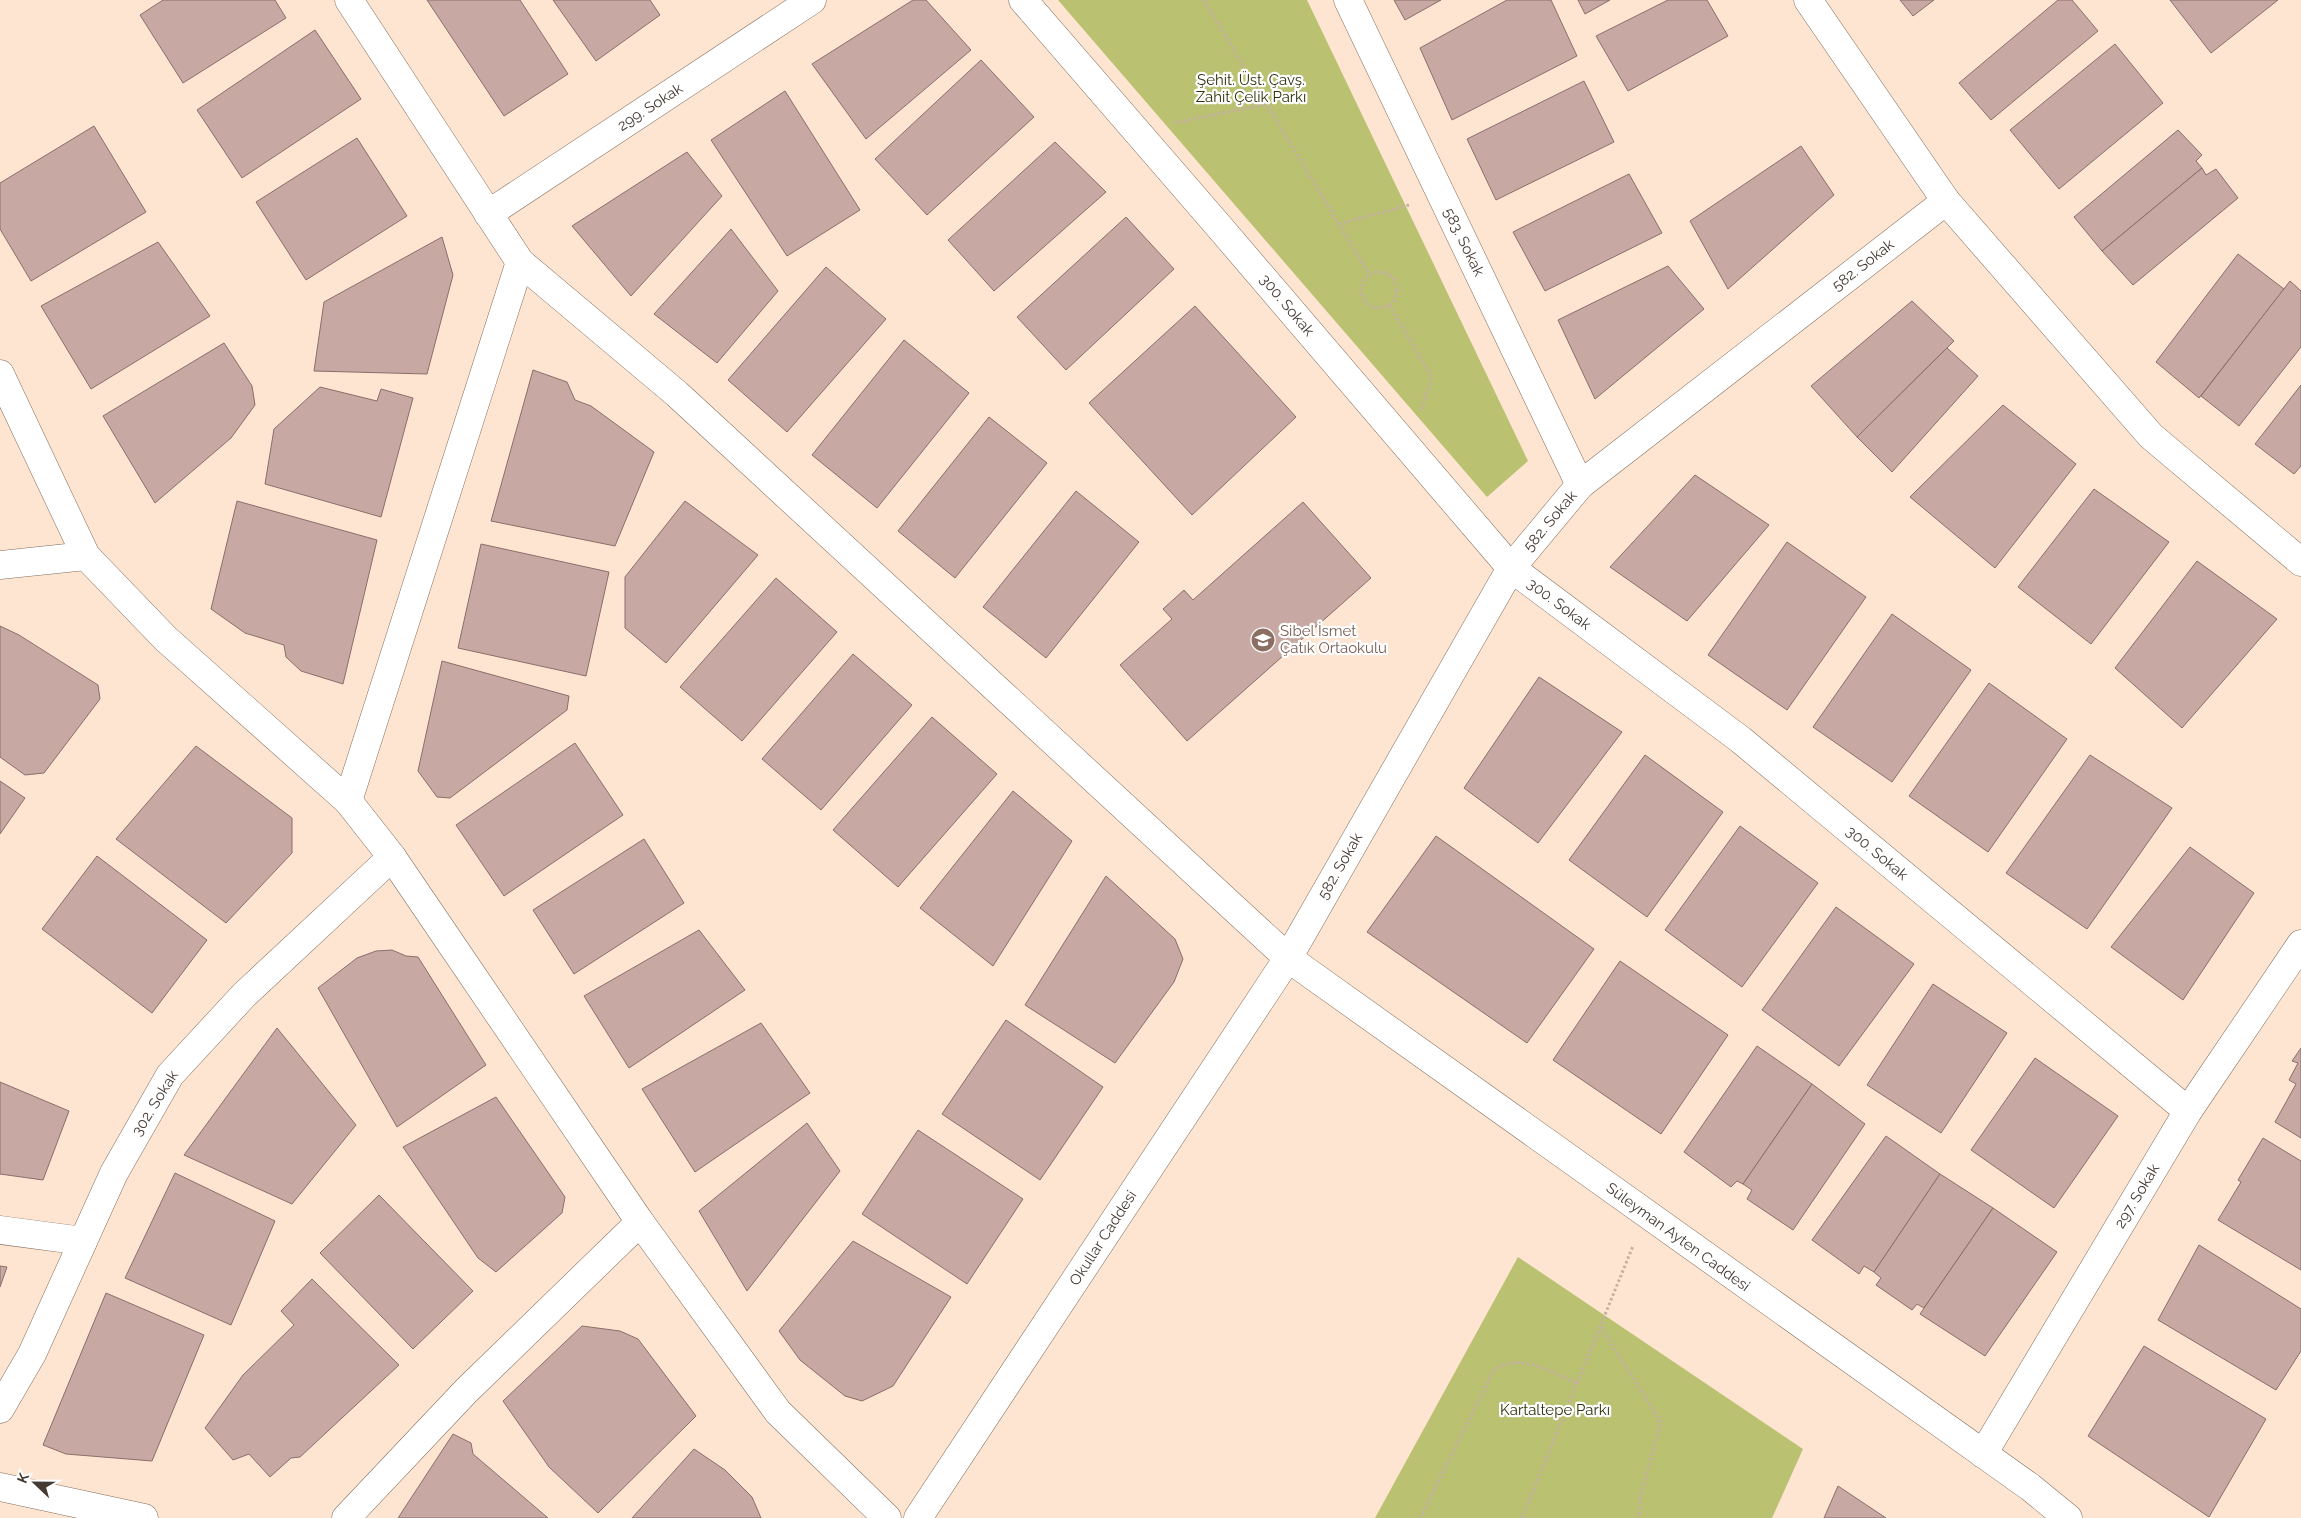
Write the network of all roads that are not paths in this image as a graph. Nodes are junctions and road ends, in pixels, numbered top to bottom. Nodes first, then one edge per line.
1 (349, 0) edge
2 (812, 0) edge
3 (1022, 0) edge
4 (1348, 0) edge
5 (1808, 0) edge
6 (1946, 201) junction
7 (488, 214) junction
8 (520, 262) junction
9 (0, 374) edge
10 (1580, 485) junction
11 (86, 556) junction
12 (2301, 562) edge
13 (0, 565) edge
14 (1511, 568) junction
15 (348, 801) junction
16 (392, 857) junction
17 (2301, 944) edge
18 (1288, 958) junction
19 (2188, 1111) junction
20 (640, 1222) junction
21 (0, 1230) edge
22 (83, 1241) junction
23 (0, 1409) edge
24 (1983, 1454) junction
25 (0, 1488) edge
26 (144, 1518) edge
27 (346, 1518) edge
28 (887, 1518) edge
29 (918, 1518) edge
30 (2068, 1518) edge

1 - 7 street, Süleyman Ayten Caddesi
2 - 7 street, 299. Sokak
3 - 14 street, 300. Sokak
4 - 10 street, 583. Sokak
5 - 6 street
6 - 10 street, 582. Sokak
6 - 12 street
7 - 8 street, Süleyman Ayten Caddesi
8 - 15 street
8 - 18 street, Süleyman Ayten Caddesi
9 - 11 street
10 - 14 street, 582. Sokak
11 - 13 street
11 - 15 street
14 - 18 street, 582. Sokak
14 - 19 street, 300. Sokak
15 - 16 street
16 - 20 street
16 - 22 street, 302. Sokak
17 - 19 street, 297. Sokak
18 - 24 street, Süleyman Ayten Caddesi
18 - 29 street, Okullar Caddesi
19 - 24 street, 297. Sokak
20 - 27 street
20 - 28 street
21 - 22 street
22 - 23 street, 302. Sokak
24 - 30 street, Süleyman Ayten Caddesi
25 - 26 street

